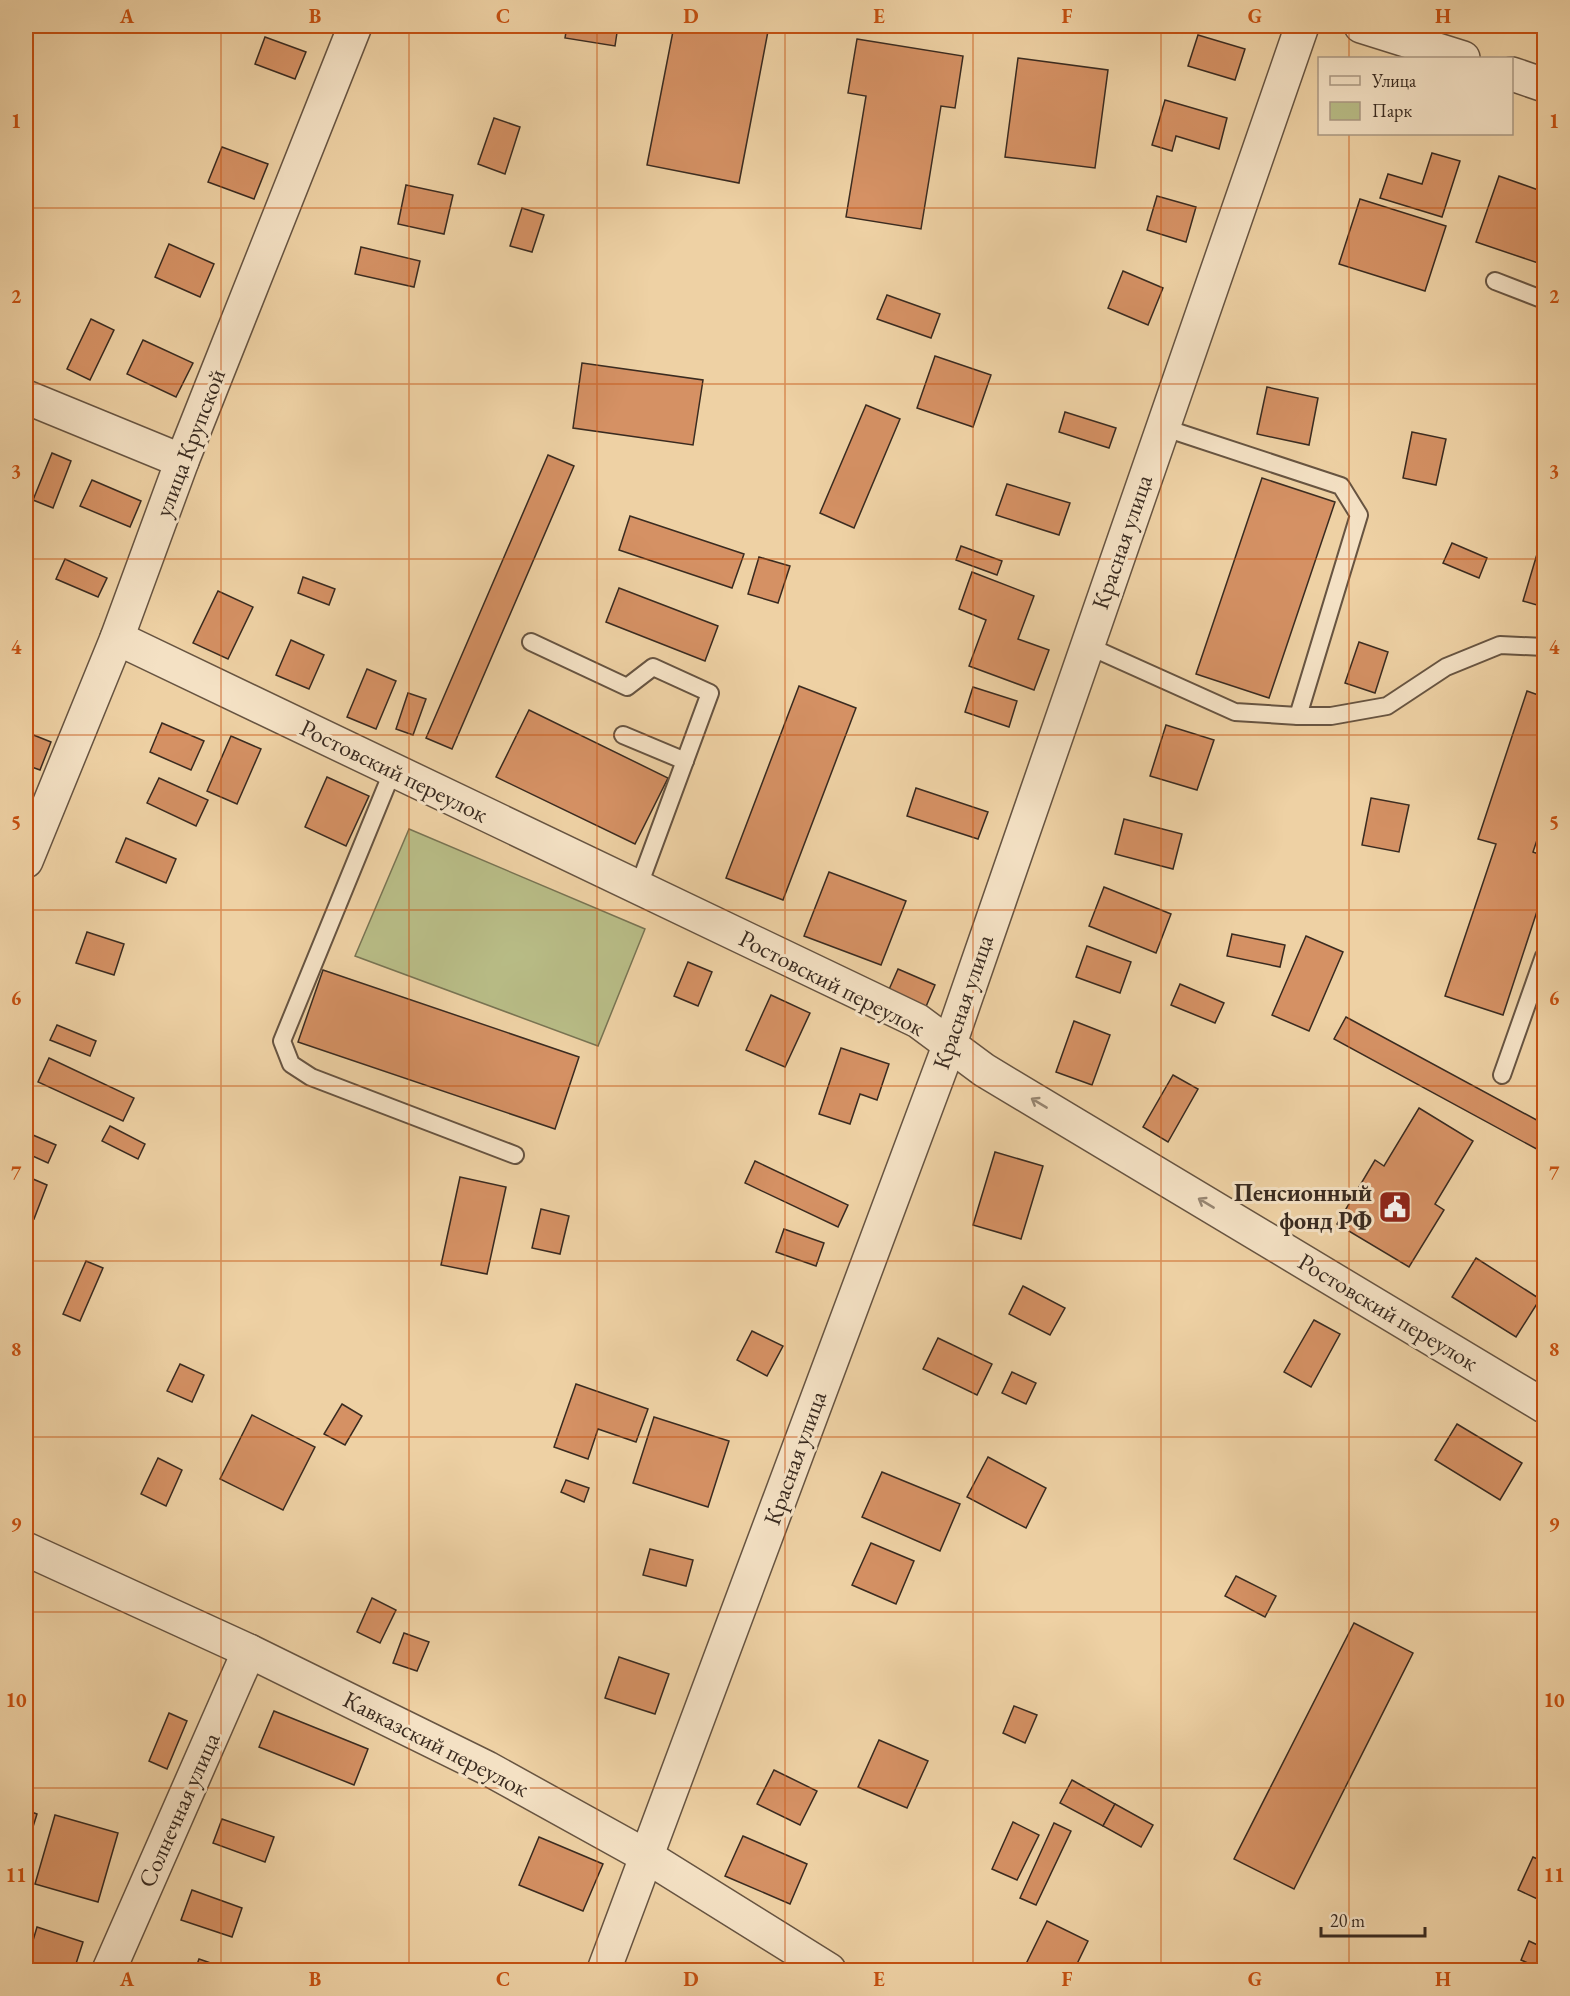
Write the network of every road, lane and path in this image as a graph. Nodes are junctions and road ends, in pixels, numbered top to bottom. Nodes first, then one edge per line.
1 (355, 26) edge
2 (1302, 26) edge
3 (1361, 26) edge
4 (1460, 57) edge
5 (1513, 74) edge
6 (1544, 84) edge
7 (1495, 281) dead end
8 (1545, 300) edge
9 (26, 397) edge
10 (1162, 427) junction
11 (182, 461) junction
12 (117, 638) junction
13 (531, 642) dead end
14 (1086, 645) junction
15 (1545, 647) edge
16 (1298, 716) junction
17 (622, 735) dead end
18 (685, 762) junction
19 (393, 770) junction
20 (26, 861) edge
21 (638, 888) junction
22 (1545, 956) edge
23 (949, 1046) junction
24 (1502, 1075) dead end
25 (515, 1155) dead end
26 (1545, 1406) edge
27 (26, 1549) edge
28 (249, 1651) junction
29 (646, 1856) junction
30 (109, 1971) edge
31 (604, 1971) edge
32 (829, 1971) edge

1 - 11 street, улица Крупской
2 - 10 street, Красная улица
3 - 4 street
5 - 6 street
7 - 8 lane
9 - 11 street
10 - 14 street, Красная улица
10 - 16 lane
11 - 12 street, улица Крупской
12 - 19 street, Ростовский переулок
12 - 20 street, улица Крупской
13 - 18 lane
14 - 16 lane
14 - 23 street, Красная улица
15 - 16 lane
17 - 18 lane
18 - 21 lane
19 - 21 street, Ростовский переулок
19 - 25 lane
21 - 23 street, Ростовский переулок
22 - 24 lane
26 -> 23 street, Ростовский переулок
23 - 29 street, Красная улица
27 - 28 street, Кавказский переулок
28 - 29 street, Кавказский переулок
28 - 30 street, Солнечная улица
29 - 31 street, Красная улица
29 - 32 street, Кавказский переулок

